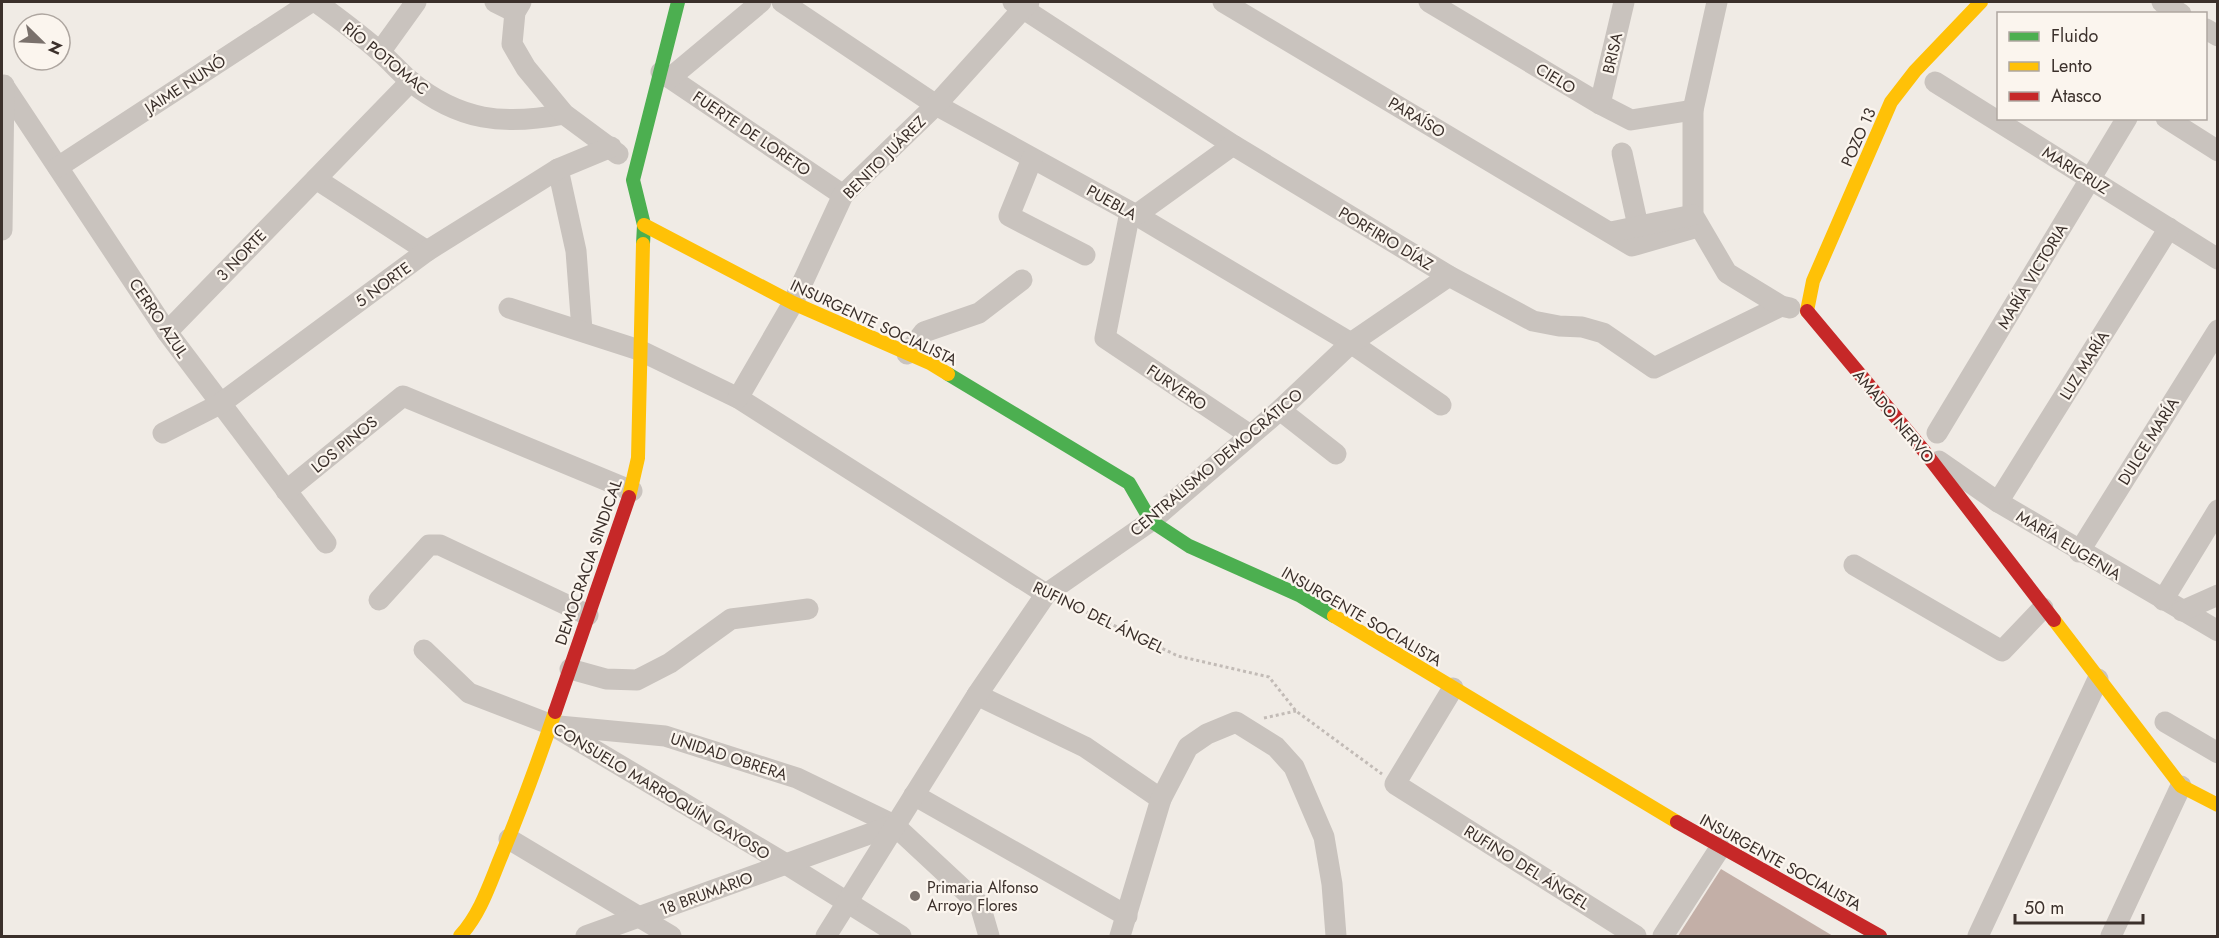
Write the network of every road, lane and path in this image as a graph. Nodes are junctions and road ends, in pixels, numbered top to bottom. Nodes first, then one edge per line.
1 (311, 2) edge
2 (316, 2) edge
3 (416, 2) edge
4 (495, 2) edge
5 (678, 2) edge
6 (761, 2) edge
7 (782, 2) edge
8 (1223, 2) edge
9 (1429, 2) edge
10 (1717, 2) edge
11 (1981, 2) edge
12 (2162, 2) edge
13 (1022, 4) edge
14 (1616, 5) edge
15 (518, 7) edge
16 (2178, 12) edge
17 (380, 52) junction
18 (666, 75) junction
19 (3, 81) edge
20 (411, 81) junction
21 (1935, 82) dead end
22 (1599, 104) junction
23 (936, 105) junction
24 (1693, 110) junction
25 (564, 114) junction
26 (2126, 120) edge
27 (2169, 120) edge
28 (1233, 145) junction
29 (611, 147) junction
30 (2217, 151) edge
31 (1622, 153) dead end
32 (1032, 159) junction
33 (58, 167) junction
34 (558, 169) junction
35 (316, 179) junction
36 (2090, 179) junction
37 (633, 180) junction
38 (843, 195) junction
39 (1133, 213) junction
40 (1696, 220) junction
41 (644, 225) junction
42 (1638, 226) junction
43 (2169, 228) junction
44 (2, 230) edge
45 (1611, 232) junction
46 (427, 251) junction
47 (1085, 255) dead end
48 (2217, 258) edge
49 (1449, 276) junction
50 (1022, 280) dead end
51 (794, 303) junction
52 (1781, 306) junction
53 (509, 308) dead end
54 (1807, 312) junction
55 (582, 330) junction
56 (2217, 330) edge
57 (167, 332) junction
58 (1351, 344) junction
59 (639, 350) junction
60 (907, 354) junction
61 (738, 398) junction
62 (220, 404) junction
63 (1441, 405) dead end
64 (1280, 410) junction
65 (163, 432) dead end
66 (1937, 433) dead end
67 (1250, 435) junction
68 (1924, 451) junction
69 (1336, 454) dead end
70 (632, 490) junction
71 (286, 491) junction
72 (1998, 502) junction
73 (2217, 510) edge
74 (1151, 521) junction
75 (326, 543) dead end
76 (2079, 552) junction
77 (1854, 565) dead end
78 (1046, 594) junction
79 (2217, 595) edge
80 (379, 600) dead end
81 (2163, 600) junction
82 (2043, 608) junction
83 (808, 609) dead end
84 (588, 615) junction
85 (2204, 619) edge
86 (424, 650) dead end
87 (570, 669) junction
88 (2098, 679) junction
89 (1453, 688) junction
90 (977, 695) junction
91 (2165, 722) dead end
92 (552, 725) junction
93 (2217, 753) edge
94 (1395, 784) junction
95 (2181, 786) junction
96 (914, 795) junction
97 (1161, 798) junction
98 (2217, 805) edge
99 (894, 825) junction
100 (509, 839) junction
101 (1720, 848) junction
102 (786, 864) junction
103 (848, 903) junction
104 (1127, 916) junction
105 (639, 917) junction
106 (460, 936) edge
107 (586, 936) edge
108 (671, 936) edge
109 (826, 936) edge
110 (901, 936) edge
111 (989, 936) edge
112 (1120, 936) edge
113 (1336, 936) edge
114 (1636, 936) edge
115 (1663, 936) edge
116 (1880, 936) edge
117 (1978, 936) edge
118 (2111, 936) edge

1 - 33 street, JAIME NUNÓ
2 - 17 street, RÍO POTOMAC
3 - 17 street
4 - 15 street
5 - 18 street, DEMOCRACIA SINDICAL
6 - 18 street
7 - 23 street, PUEBLA
8 - 45 street, PARAÍSO
9 - 22 street, CIELO
10 - 24 street
11 - 54 street, POZO 13
12 - 16 street
13 - 23 street, BENITO JUÁREZ
13 - 28 street, PORFIRIO DÍAZ
14 - 22 street, BRISA
15 - 25 street
17 - 20 street, RÍO POTOMAC
18 - 37 street, DEMOCRACIA SINDICAL
18 - 38 street, FUERTE DE LORETO
19 - 33 street, CERRO AZUL
19 - 44 street, CERRO AZUL
20 - 25 street, RÍO POTOMAC
20 - 35 street, 3 NORTE
21 - 36 street, MARICRUZ
22 - 24 street, CIELO
23 - 32 street, PUEBLA
23 - 38 street, BENITO JUÁREZ
24 - 40 street
25 - 29 street
26 - 36 street, MARÍA VICTORIA
27 - 30 street
28 - 39 street
28 - 49 street, PORFIRIO DÍAZ
29 - 34 street, 5 NORTE
29 - 37 street
31 - 42 street
32 - 39 street, PUEBLA
32 - 47 street
33 - 57 street, CERRO AZUL
34 - 46 street, 5 NORTE
34 - 55 street
35 - 46 street
35 - 57 street, 3 NORTE
36 - 43 street, MARICRUZ
36 - 66 street, MARÍA VICTORIA
37 - 41 street, DEMOCRACIA SINDICAL
38 - 51 street, BENITO JUÁREZ
39 - 58 street, PUEBLA
39 - 67 street, FURVERO
40 - 42 street
40 - 45 street, PARAÍSO
40 - 52 street
41 - 51 street, INSURGENTE SOCIALISTA
41 - 59 street, DEMOCRACIA SINDICAL
42 - 45 street
43 - 48 street, MARICRUZ
43 - 72 street, LUZ MARÍA
46 - 62 street, 5 NORTE
49 - 52 street, PORFIRIO DÍAZ
49 - 58 street, CENTRALISMO DEMOCRÁTICO
50 - 60 street
51 - 60 street, INSURGENTE SOCIALISTA
51 - 61 street, BENITO JUÁREZ
52 - 54 street
53 - 55 street, RUFINO DEL ÁNGEL
54 - 68 street, AMADO NERVO
55 - 59 street, RUFINO DEL ÁNGEL
56 - 76 street, DULCE MARÍA
57 - 62 street, CERRO AZUL
58 - 63 street, PUEBLA
58 - 64 street, CENTRALISMO DEMOCRÁTICO
59 - 61 street, RUFINO DEL ÁNGEL
59 - 70 street, DEMOCRACIA SINDICAL
60 - 74 street, INSURGENTE SOCIALISTA
61 - 78 street, RUFINO DEL ÁNGEL
62 - 65 street, 5 NORTE
62 - 71 street, CERRO AZUL
64 - 67 street, CENTRALISMO DEMOCRÁTICO
64 - 69 street
67 - 74 street, CENTRALISMO DEMOCRÁTICO
68 - 72 street, MARÍA EUGENIA
68 - 82 street, AMADO NERVO
70 - 71 street, LOS PINOS
70 - 84 street, DEMOCRACIA SINDICAL
71 - 75 street, CERRO AZUL
72 - 76 street, MARÍA EUGENIA
73 - 81 street
74 - 78 street, CENTRALISMO DEMOCRÁTICO
74 - 89 street, INSURGENTE SOCIALISTA
76 - 81 street, MARÍA EUGENIA
77 - 82 street
78 - 90 street, CENTRALISMO DEMOCRÁTICO
78 - 94 path, RUFINO DEL ÁNGEL
79 - 85 street
80 - 84 street
81 - 85 street, MARÍA EUGENIA
82 - 88 street, AMADO NERVO
83 - 87 street
84 - 87 street, DEMOCRACIA SINDICAL
86 - 92 street, CONSUELO MARROQUÍN GAYOSO
87 - 92 street, DEMOCRACIA SINDICAL
88 - 95 street, AMADO NERVO
88 - 117 street
89 - 94 street
89 - 101 street, INSURGENTE SOCIALISTA
90 - 96 street, CENTRALISMO DEMOCRÁTICO
90 - 97 street
91 - 93 street
92 - 99 street, UNIDAD OBRERA
92 - 100 street, DEMOCRACIA SINDICAL
92 - 102 street, CONSUELO MARROQUÍN GAYOSO
94 - 114 street, RUFINO DEL ÁNGEL
95 - 98 street, AMADO NERVO
95 - 118 street
96 - 99 street, CENTRALISMO DEMOCRÁTICO
96 - 104 street
97 - 104 street
97 - 113 street
99 - 102 street, 18 BRUMARIO
99 - 103 street, CENTRALISMO DEMOCRÁTICO
99 - 111 street, UNIDAD OBRERA
100 - 105 street
100 - 106 street, DEMOCRACIA SINDICAL
101 - 115 street
101 - 116 street, INSURGENTE SOCIALISTA
102 - 103 street, CONSUELO MARROQUÍN GAYOSO
102 - 105 street, 18 BRUMARIO
103 - 109 street, CENTRALISMO DEMOCRÁTICO
103 - 110 street, CONSUELO MARROQUÍN GAYOSO
104 - 112 street
105 - 107 street, 18 BRUMARIO
105 - 108 street

